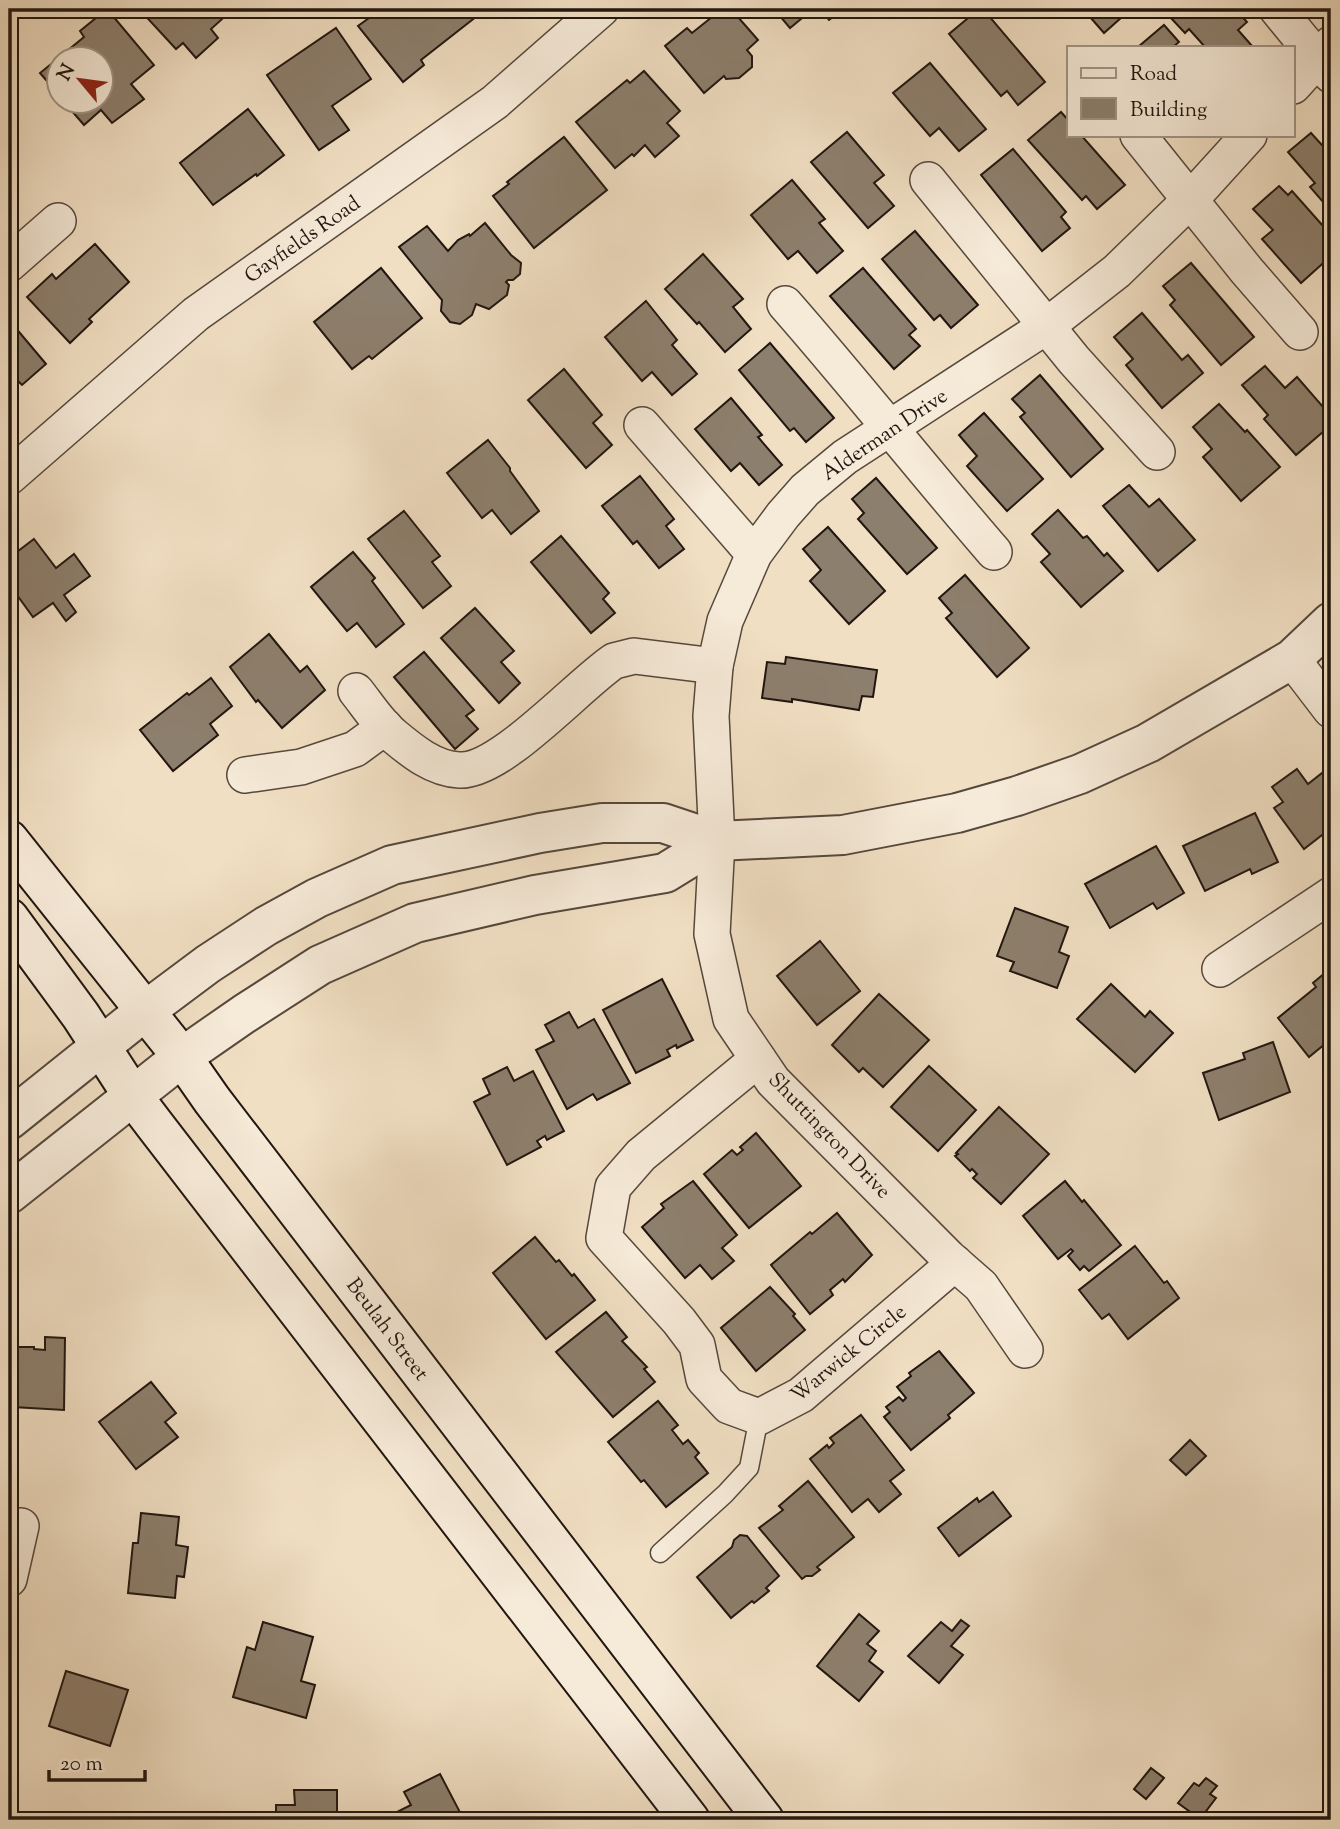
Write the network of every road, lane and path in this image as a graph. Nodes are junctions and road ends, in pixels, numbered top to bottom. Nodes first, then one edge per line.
1 (601, 9) edge
2 (1277, 9) edge
3 (1327, 60) edge
4 (1294, 85) edge
5 (1139, 136) edge
6 (1248, 136) edge
7 (928, 180) dead end
8 (1190, 200) junction
9 (58, 220) dead end
10 (9, 264) edge
11 (785, 304) dead end
12 (1048, 325) junction
13 (1300, 332) dead end
14 (642, 425) dead end
15 (890, 428) junction
16 (1157, 452) dead end
17 (9, 477) edge
18 (994, 552) dead end
19 (754, 554) junction
20 (1331, 622) edge
21 (1292, 659) junction
22 (715, 666) junction
23 (356, 691) dead end
24 (1331, 710) edge
25 (385, 727) junction
26 (244, 775) dead end
27 (9, 840) edge
28 (717, 841) junction
29 (1331, 895) edge
30 (9, 918) edge
31 (1220, 969) dead end
32 (145, 1011) junction
33 (101, 1046) junction
34 (182, 1057) junction
35 (758, 1059) junction
36 (132, 1095) junction
37 (9, 1120) edge
38 (9, 1194) edge
39 (955, 1264) junction
40 (1025, 1350) dead end
41 (759, 1417) junction
42 (21, 1526) dead end
43 (660, 1553) dead end
44 (9, 1579) edge
45 (690, 1820) edge
46 (764, 1820) edge

1 - 17 street, Gayfields Road
2 - 3 street
3 - 4 street
5 - 8 street
6 - 8 street, Alderman Drive
7 - 12 street
8 - 12 street, Alderman Drive
8 - 13 street
9 - 10 street
11 - 15 street
12 - 15 street, Alderman Drive
12 - 16 street
14 - 19 street
15 - 18 street
15 - 19 street, Alderman Drive
19 - 22 street, Alderman Drive
20 - 21 main road
21 - 24 street
21 - 28 main road
22 - 25 street
22 - 28 street, Alderman Drive
23 - 25 street
25 - 26 street
27 - 32 main road, Beulah Street
28 - 32 main road
28 - 34 main road
28 - 35 street, Shuttington Drive
29 - 31 street
30 - 33 main road
32 - 33 main road
32 - 34 main road, Beulah Street
33 - 36 main road
33 - 37 main road
34 - 36 main road
34 - 46 main road, Beulah Street
35 - 39 street, Shuttington Drive
35 - 41 street
36 - 38 main road
36 - 45 main road
39 - 40 street, Shuttington Drive
39 - 41 street, Warwick Circle
41 - 43 lane
42 - 44 street

